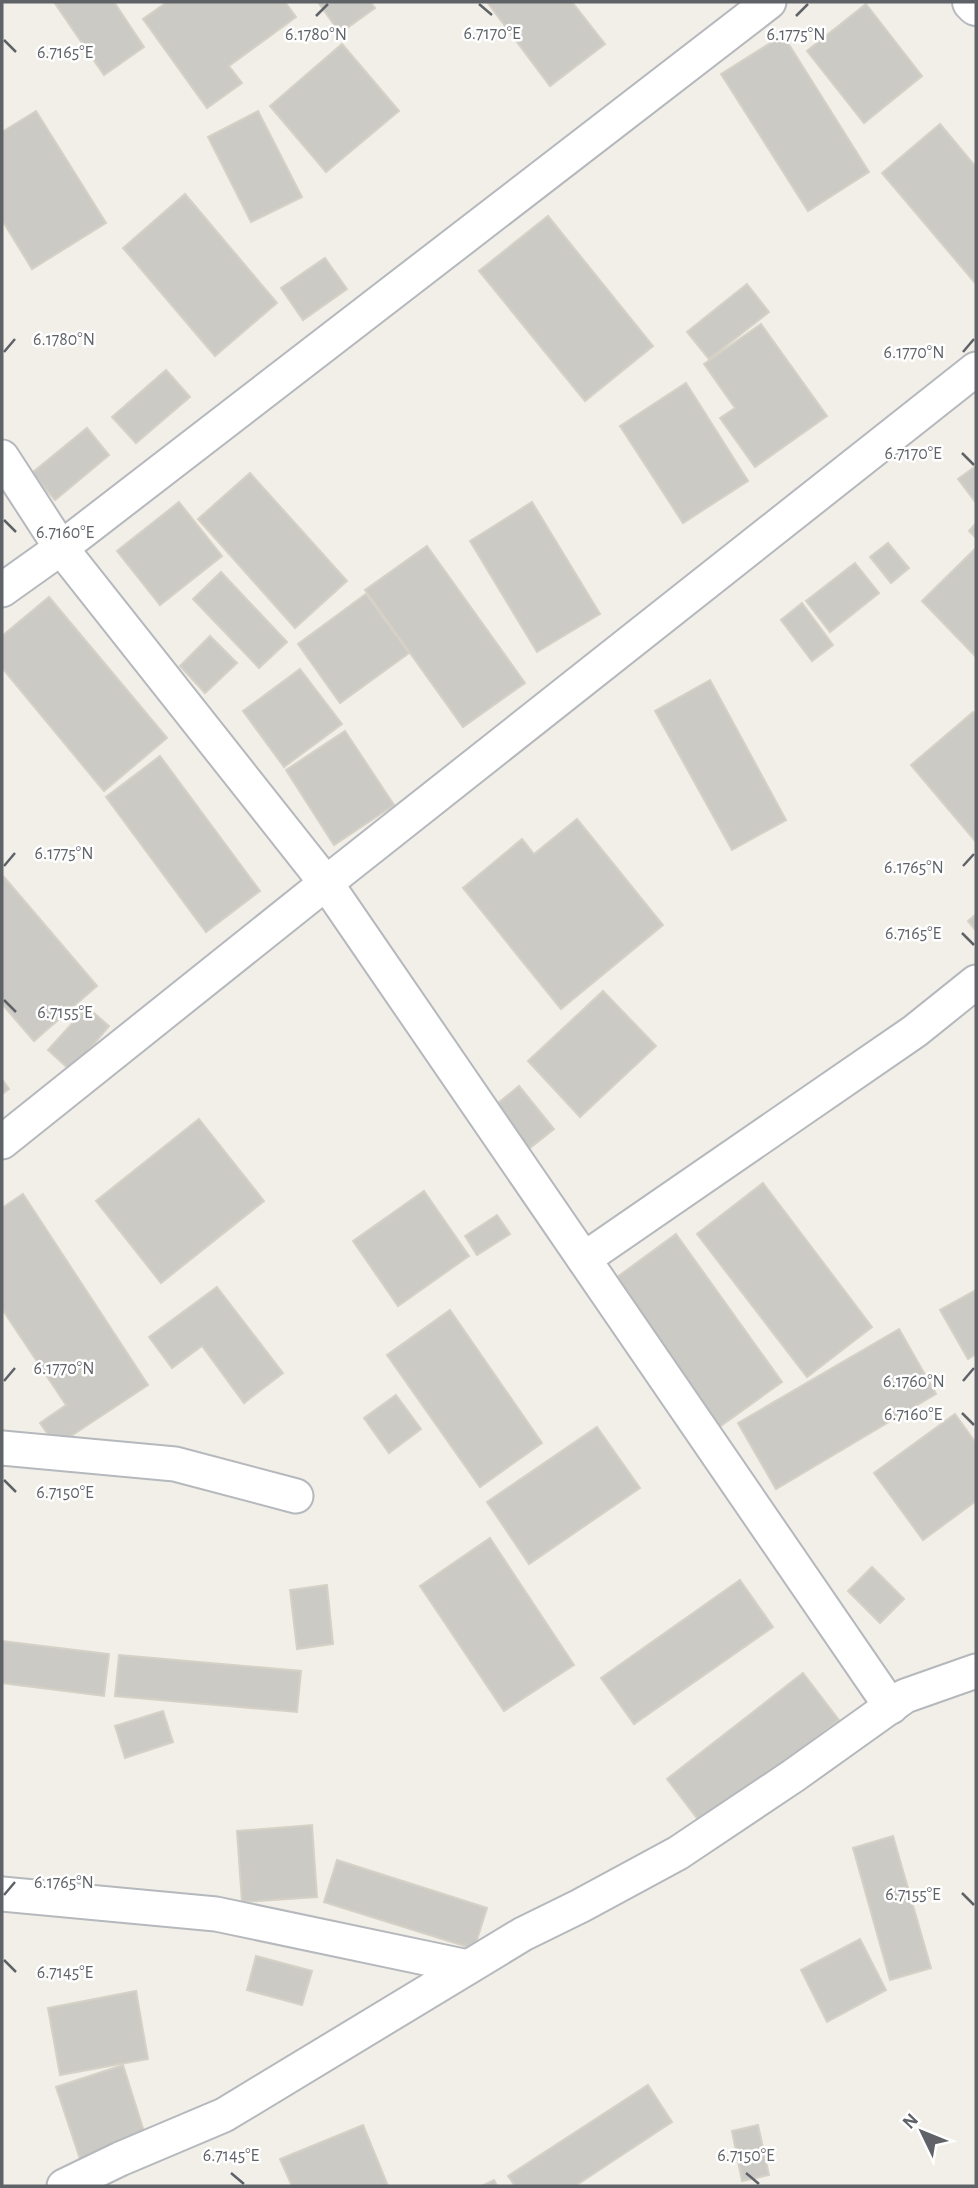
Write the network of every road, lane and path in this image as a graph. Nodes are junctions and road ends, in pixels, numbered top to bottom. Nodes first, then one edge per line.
1 (769, 2) edge
2 (972, 2) edge
3 (976, 6) edge
4 (976, 369) edge
5 (2, 457) edge
6 (61, 548) junction
7 (2, 590) edge
8 (326, 883) junction
9 (976, 982) edge
10 (2, 1142) edge
11 (584, 1259) junction
12 (2, 1448) edge
13 (296, 1496) dead end
14 (976, 1671) edge
15 (891, 1707) junction
16 (2, 1894) edge
17 (468, 1967) junction
18 (64, 2186) edge

1 - 6 street
2 - 3 street
4 - 8 street
5 - 6 street
6 - 7 street
6 - 8 street
8 - 10 street
8 - 11 street
9 - 11 street
11 - 15 street
12 - 13 street
14 - 15 street
15 - 17 street
16 - 17 street
17 - 18 street

